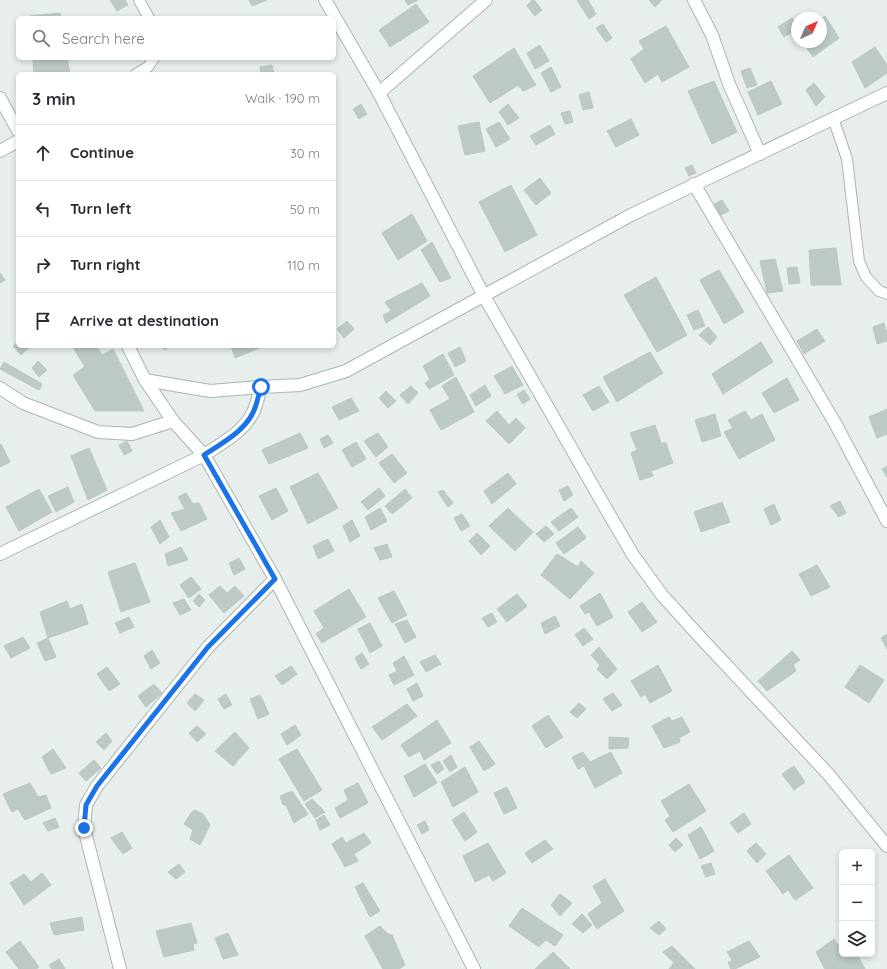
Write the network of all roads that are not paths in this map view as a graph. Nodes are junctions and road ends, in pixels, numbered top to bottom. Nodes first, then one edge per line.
1 (139, 0) edge
2 (325, 0) edge
3 (486, 0) edge
4 (694, 0) edge
5 (148, 16) edge
6 (334, 16) edge
7 (336, 19) edge
8 (153, 60) edge
9 (139, 72) edge
10 (887, 93) edge
11 (379, 94) junction
12 (0, 98) edge
13 (833, 118) junction
14 (16, 127) edge
15 (16, 142) edge
16 (0, 151) edge
17 (760, 154) junction
18 (694, 184) junction
19 (887, 294) edge
20 (484, 296) junction
21 (129, 348) edge
22 (145, 380) junction
23 (261, 387) junction
24 (0, 388) edge
25 (174, 422) junction
26 (204, 455) junction
27 (887, 522) edge
28 (0, 554) edge
29 (275, 579) junction
30 (887, 846) edge
31 (120, 969) edge
32 (474, 969) edge

1 - 5 lane
2 - 6 street
3 - 11 street
4 - 17 street
7 - 11 street
8 - 9 lane
10 - 13 street
11 - 20 street
12 - 14 street
13 - 17 street
13 - 19 lane
15 - 16 street
17 - 18 street
18 - 20 street
18 - 27 street
20 - 23 street
20 - 30 street
21 - 22 street
22 - 23 street
22 - 25 street
23 - 26 street
24 - 25 street
25 - 26 street
26 - 28 street
26 - 29 street
29 - 31 street
29 - 32 street

